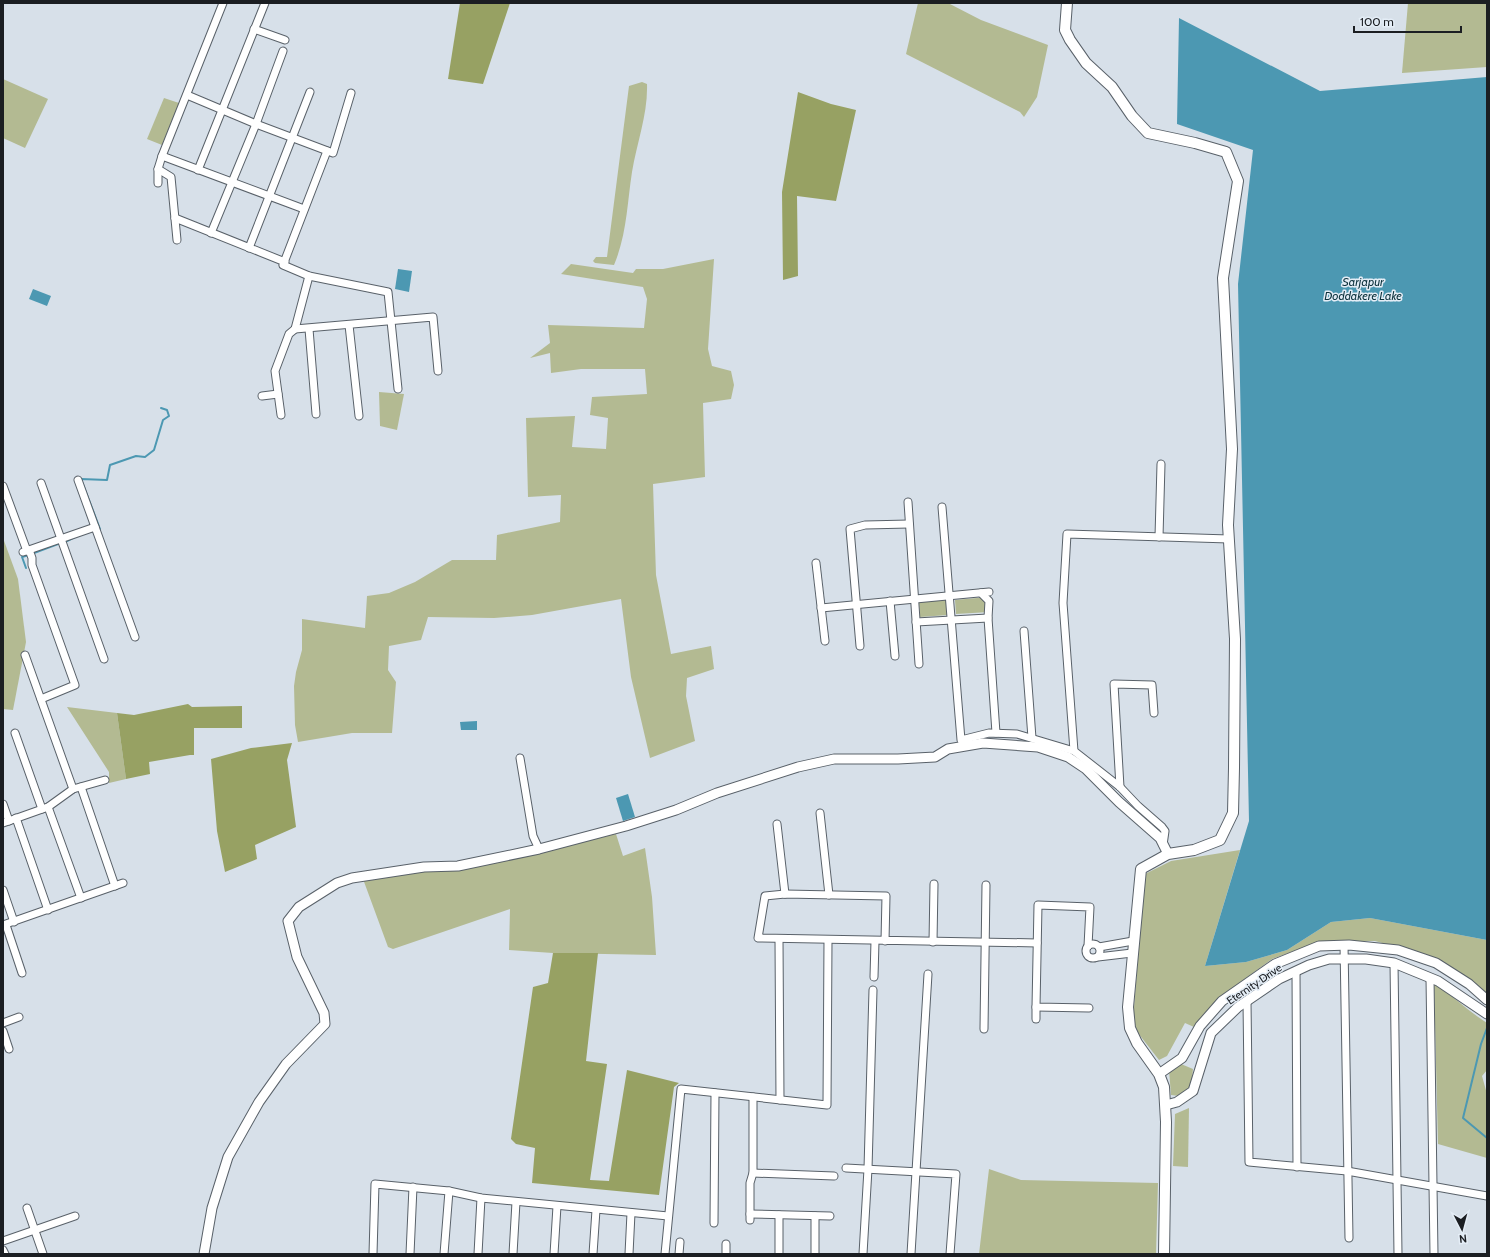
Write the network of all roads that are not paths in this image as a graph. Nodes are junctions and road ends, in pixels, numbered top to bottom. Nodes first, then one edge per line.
1 (223, 3) edge
2 (265, 3) edge
3 (1067, 3) edge
4 (254, 29) junction
5 (285, 40) dead end
6 (283, 51) dead end
7 (310, 92) dead end
8 (351, 93) dead end
9 (187, 95) junction
10 (221, 110) junction
11 (256, 124) junction
12 (292, 138) junction
13 (326, 151) junction
14 (162, 156) junction
15 (158, 169) junction
16 (198, 170) junction
17 (231, 182) junction
18 (158, 183) dead end
19 (270, 197) junction
20 (304, 210) junction
21 (175, 218) junction
22 (210, 232) junction
23 (177, 240) dead end
24 (249, 248) junction
25 (284, 262) junction
26 (309, 276) junction
27 (391, 320) junction
28 (349, 325) junction
29 (295, 328) junction
30 (309, 328) junction
31 (438, 371) dead end
32 (398, 389) dead end
33 (278, 394) junction
34 (262, 396) dead end
35 (316, 414) dead end
36 (281, 415) dead end
37 (359, 416) dead end
38 (1161, 464) dead end
39 (78, 480) dead end
40 (40, 483) dead end
41 (3, 486) edge
42 (908, 502) dead end
43 (942, 507) dead end
44 (909, 524) junction
45 (95, 527) junction
46 (1159, 536) junction
47 (61, 539) junction
48 (1229, 539) junction
49 (26, 551) junction
50 (816, 563) dead end
51 (989, 592) dead end
52 (981, 593) junction
53 (949, 596) junction
54 (914, 599) junction
55 (890, 602) junction
56 (856, 605) junction
57 (821, 608) junction
58 (988, 618) junction
59 (951, 619) junction
60 (916, 622) junction
61 (1024, 631) dead end
62 (135, 638) dead end
63 (825, 641) dead end
64 (860, 646) dead end
65 (25, 655) dead end
66 (895, 656) dead end
67 (104, 659) dead end
68 (919, 664) dead end
69 (41, 700) junction
70 (1154, 714) dead end
71 (15, 733) dead end
72 (996, 733) junction
73 (1032, 738) junction
74 (1074, 751) junction
75 (520, 758) dead end
76 (105, 780) dead end
77 (81, 787) junction
78 (1120, 787) junction
79 (73, 789) junction
80 (3, 804) edge
81 (45, 808) junction
82 (820, 813) dead end
83 (9, 821) edge
84 (777, 824) dead end
85 (1163, 844) junction
86 (539, 849) junction
87 (1168, 854) junction
88 (123, 883) dead end
89 (934, 884) dead end
90 (986, 885) dead end
91 (115, 886) junction
92 (3, 890) edge
93 (785, 894) junction
94 (829, 895) junction
95 (81, 898) junction
96 (48, 910) junction
97 (14, 922) junction
98 (4, 925) edge
99 (779, 939) junction
100 (828, 940) junction
101 (875, 940) junction
102 (885, 941) junction
103 (1133, 941) junction
104 (933, 942) junction
105 (986, 944) junction
106 (1037, 944) junction
107 (1344, 945) junction
108 (1088, 946) junction
109 (1099, 947) junction
110 (1132, 953) junction
111 (1098, 957) junction
112 (1345, 959) junction
113 (1394, 963) junction
114 (1296, 971) junction
115 (22, 972) dead end
116 (928, 974) dead end
117 (874, 978) dead end
118 (1430, 978) junction
119 (873, 990) dead end
120 (1487, 1000) edge
121 (1247, 1001) junction
122 (1036, 1007) junction
123 (1089, 1008) dead end
124 (1487, 1014) edge
125 (19, 1018) dead end
126 (1036, 1019) dead end
127 (3, 1023) edge
128 (984, 1029) dead end
129 (3, 1031) edge
130 (9, 1049) dead end
131 (1159, 1074) junction
132 (715, 1093) junction
133 (753, 1097) junction
134 (780, 1100) junction
135 (1166, 1105) junction
136 (1297, 1167) junction
137 (846, 1168) dead end
138 (868, 1169) junction
139 (1347, 1171) junction
140 (915, 1172) junction
141 (752, 1173) junction
142 (834, 1176) dead end
143 (1397, 1179) junction
144 (1432, 1185) junction
145 (413, 1187) junction
146 (449, 1191) junction
147 (1487, 1196) edge
148 (481, 1198) junction
149 (516, 1202) junction
150 (557, 1206) junction
151 (27, 1208) dead end
152 (596, 1210) junction
153 (631, 1213) junction
154 (779, 1215) junction
155 (75, 1216) dead end
156 (668, 1216) junction
157 (815, 1216) junction
158 (830, 1216) dead end
159 (714, 1223) dead end
160 (35, 1230) junction
161 (1349, 1238) dead end
162 (3, 1241) edge
163 (680, 1242) dead end
164 (726, 1244) dead end
165 (3, 1250) edge
166 (5, 1254) edge
167 (43, 1254) edge
168 (204, 1254) edge
169 (373, 1254) edge
170 (410, 1254) edge
171 (444, 1254) edge
172 (478, 1254) edge
173 (514, 1254) edge
174 (554, 1254) edge
175 (593, 1254) edge
176 (629, 1254) edge
177 (665, 1254) edge
178 (679, 1254) edge
179 (726, 1254) edge
180 (778, 1254) edge
181 (815, 1254) edge
182 (863, 1254) edge
183 (910, 1254) edge
184 (950, 1254) edge
185 (1164, 1254) edge
186 (1398, 1254) edge
187 (1434, 1254) edge

1 - 9 street
2 - 4 street
3 - 48 main road
4 - 5 street
4 - 10 street
6 - 11 street
7 - 12 street
8 - 13 street
9 - 10 street
9 - 14 street
10 - 11 street
10 - 16 street
11 - 12 street
11 - 17 street
12 - 13 street
12 - 19 street
13 - 20 street
14 - 15 street
14 - 16 street
15 - 18 street
15 - 21 street
16 - 17 street
17 - 19 street
17 - 22 street
19 - 20 street
19 - 24 street
20 - 25 street
21 - 22 street
21 - 23 street
22 - 24 street
24 - 25 street
25 - 26 street
26 - 27 street
26 - 29 street
27 - 28 street
27 - 31 street
27 - 32 street
28 - 30 street
28 - 37 street
29 - 30 street
29 - 33 street
30 - 35 street
33 - 34 street
33 - 36 street
38 - 46 street
39 - 45 street
40 - 47 street
41 - 49 street
42 - 44 street
43 - 53 street
44 - 54 street
44 - 56 street
45 - 47 street
45 - 62 street
46 - 48 street
46 - 74 street
47 - 49 street
47 - 67 street
48 - 87 main road
49 - 69 street
50 - 57 street
51 - 52 street
52 - 53 street
52 - 58 street
53 - 54 street
53 - 59 street
54 - 55 street
54 - 60 street
55 - 56 street
55 - 66 street
56 - 57 street
56 - 64 street
57 - 63 street
58 - 59 street
58 - 72 street
59 - 60 street
59 - 72 street
60 - 68 street
61 - 73 street
65 - 69 street
69 - 79 street
70 - 78 street
71 - 81 street
72 - 73 street
73 - 74 street
74 - 78 street
75 - 86 street
76 - 77 street
77 - 79 street
77 - 91 street
78 - 85 street
79 - 81 street
80 - 83 street
81 - 83 street
81 - 95 street
82 - 94 street
83 - 96 street
84 - 93 street
85 - 86 street
85 - 87 street
86 - 168 street
87 - 103 main road
88 - 91 street
89 - 104 street
90 - 105 street
91 - 95 street
92 - 97 street
93 - 94 street
93 - 99 street
94 - 102 street
95 - 96 street
96 - 97 street
97 - 98 street
98 - 115 street
99 - 100 street
99 - 134 street
100 - 101 street
100 - 134 street
101 - 102 street
101 - 117 street
102 - 104 street
103 - 109 street
103 - 110 main road
104 - 105 street
105 - 106 street
105 - 128 street
106 - 108 street
106 - 122 street
107 - 112 street
107 - 120 street, Eternity Drive
107 - 131 street, Eternity Drive
108 - 109 street
108 - 111 street
109 - 111 street
110 - 111 street
110 - 131 main road
112 - 113 street, Eternity Drive
112 - 114 street, Eternity Drive
112 - 139 street
113 - 118 street, Eternity Drive
113 - 143 street
114 - 121 street, Eternity Drive
114 - 136 street
116 - 140 street
118 - 124 street, Eternity Drive
118 - 144 street
119 - 138 street
121 - 135 street, Eternity Drive
121 - 136 street
122 - 123 street
122 - 126 street
125 - 127 street
129 - 130 street
131 - 135 main road
132 - 133 street
132 - 156 street
132 - 159 street
133 - 134 street
133 - 141 street
135 - 185 main road
136 - 139 street
137 - 138 street
138 - 140 street
138 - 182 street
139 - 143 street
139 - 161 street
140 - 183 street
140 - 184 street
141 - 142 street
141 - 154 street
143 - 144 street
143 - 186 street
144 - 147 street
144 - 187 street
145 - 146 street
145 - 169 street
145 - 170 street
146 - 148 street
146 - 171 street
148 - 149 street
148 - 172 street
149 - 150 street
149 - 173 street
150 - 152 street
150 - 174 street
151 - 160 street
152 - 153 street
152 - 175 street
153 - 156 street
153 - 176 street
154 - 157 street
154 - 180 street
155 - 160 street
156 - 177 street
157 - 158 street
157 - 181 street
160 - 162 street
160 - 167 street
163 - 178 street
164 - 179 street
165 - 166 street

